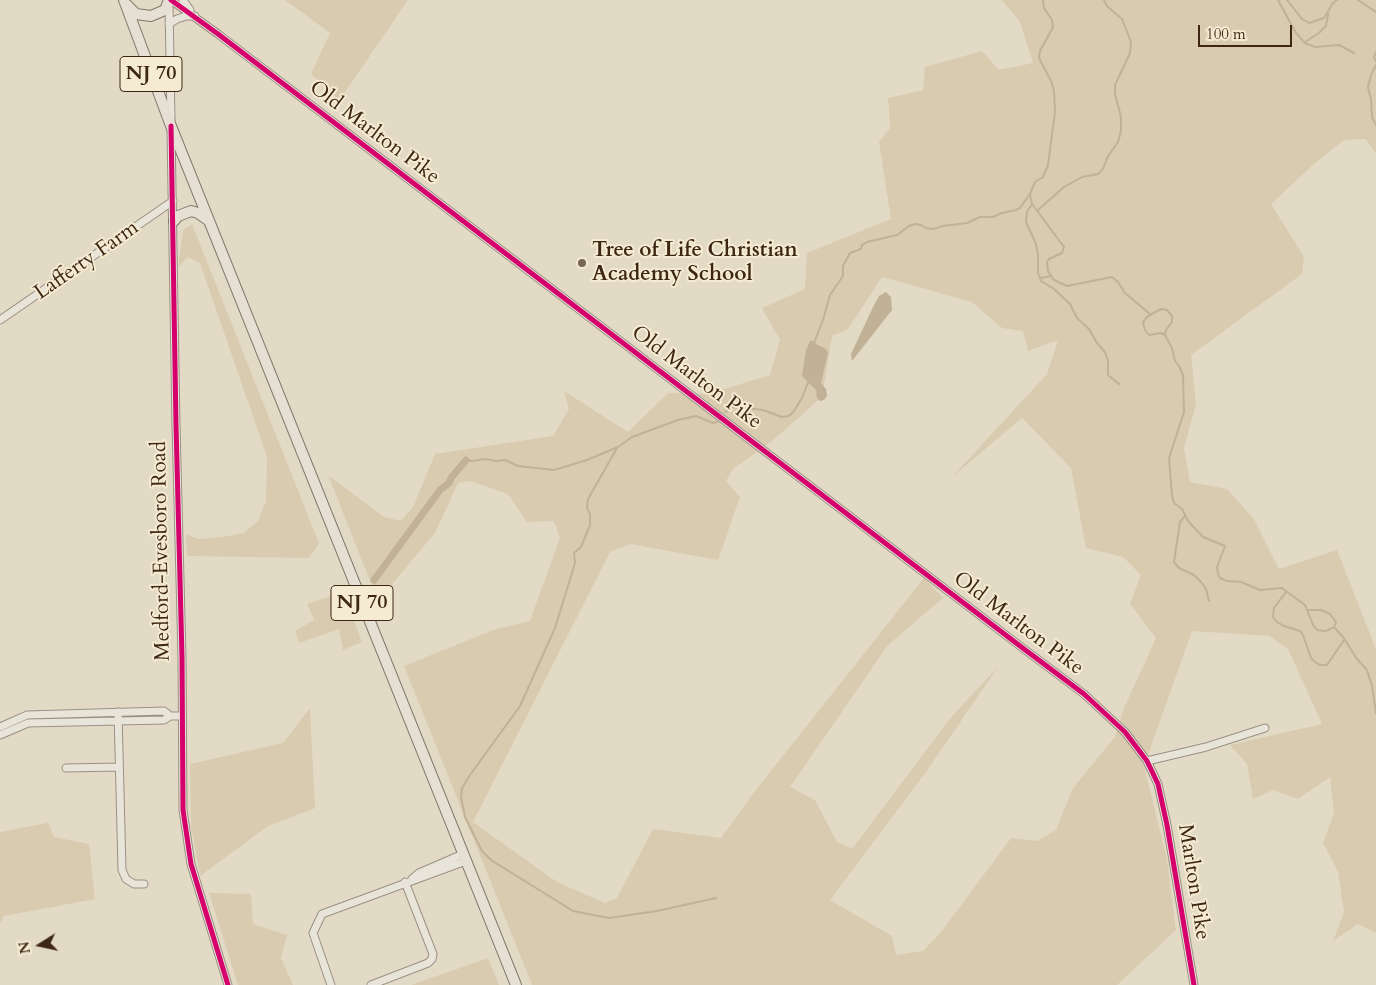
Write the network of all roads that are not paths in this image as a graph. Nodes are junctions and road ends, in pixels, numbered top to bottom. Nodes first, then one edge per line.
1 (170, 0) edge
2 (183, 0) edge
3 (124, 1) edge
4 (195, 16) junction
5 (170, 24) junction
6 (171, 126) junction
7 (173, 201) junction
8 (174, 221) junction
9 (209, 222) junction
10 (0, 320) edge
11 (118, 712) junction
12 (170, 716) junction
13 (182, 716) junction
14 (118, 721) junction
15 (0, 727) edge
16 (1265, 728) dead end
17 (0, 735) edge
18 (1147, 761) junction
19 (119, 767) junction
20 (66, 768) dead end
21 (1158, 784) joint
22 (464, 857) junction
23 (408, 881) junction
24 (144, 884) dead end
25 (228, 985) edge
26 (331, 985) edge
27 (371, 985) edge
28 (516, 985) edge
29 (1194, 985) edge

1 - 3 highway
1 - 4 street
1 - 5 street, Medford-Evesboro Road
2 - 4 street
3 - 6 highway, NJ 70
4 - 5 street
4 - 18 street, Old Marlton Pike
5 - 6 street, Medford-Evesboro Road
6 - 7 street, Medford-Evesboro Road
6 - 9 highway, NJ 70
7 - 8 street, Medford-Evesboro Road
7 - 10 street, Lafferty Farm
8 - 9 highway
8 - 13 street, Medford-Evesboro Road
9 - 22 highway, NJ 70
11 - 12 street
11 - 14 street
11 - 15 street
12 - 13 street
12 - 14 street
13 - 25 street, Medford-Evesboro Road
14 - 17 street
14 - 19 street
16 - 18 street
18 - 21 street, Old Marlton Pike
19 - 20 street
19 - 24 street
21 - 29 street, Marlton Pike
22 - 23 street
22 - 28 highway, NJ 70
23 - 26 street
23 - 27 street

